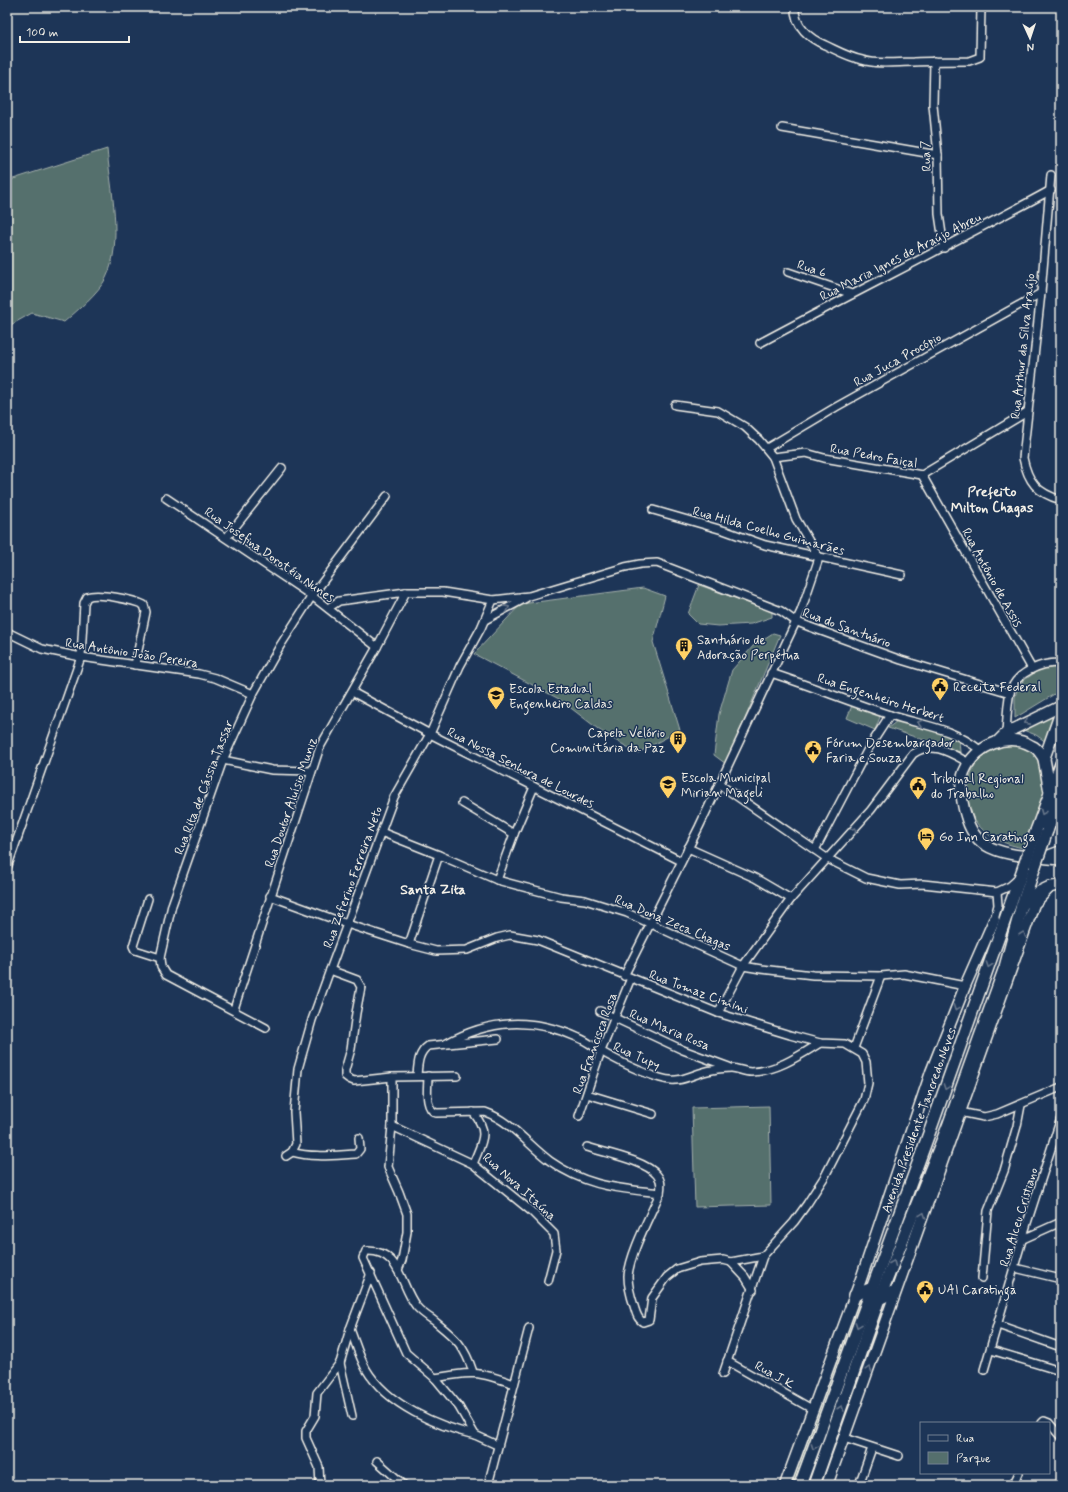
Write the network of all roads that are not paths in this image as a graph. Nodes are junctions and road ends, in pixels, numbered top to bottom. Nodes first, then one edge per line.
1 (796, 7) edge
2 (981, 7) edge
3 (934, 61) junction
4 (782, 128) dead end
5 (938, 155) junction
6 (1051, 175) dead end
7 (1050, 190) junction
8 (944, 248) junction
9 (788, 272) dead end
10 (1041, 293) junction
11 (852, 294) junction
12 (760, 343) dead end
13 (675, 405) dead end
14 (1027, 412) junction
15 (767, 448) junction
16 (773, 457) junction
17 (282, 468) dead end
18 (922, 476) junction
19 (387, 496) dead end
20 (166, 498) dead end
21 (1061, 500) edge
22 (653, 510) dead end
23 (227, 537) junction
24 (819, 558) junction
25 (902, 575) dead end
26 (406, 592) junction
27 (312, 596) junction
28 (529, 596) junction
29 (493, 600) junction
30 (328, 608) junction
31 (485, 620) junction
32 (795, 621) junction
33 (7, 632) edge
34 (377, 647) junction
35 (81, 657) junction
36 (1061, 663) edge
37 (135, 665) junction
38 (1032, 669) junction
39 (771, 673) junction
40 (352, 692) junction
41 (1010, 693) junction
42 (253, 694) junction
43 (1061, 706) edge
44 (1061, 711) edge
45 (890, 715) junction
46 (1006, 733) junction
47 (430, 734) junction
48 (996, 742) junction
49 (980, 750) junction
50 (1044, 759) junction
51 (223, 760) junction
52 (969, 763) junction
53 (1061, 764) edge
54 (311, 771) junction
55 (719, 784) junction
56 (534, 787) junction
57 (1056, 794) edge
58 (462, 803) dead end
59 (381, 832) junction
60 (514, 834) junction
61 (688, 848) junction
62 (815, 850) junction
63 (1061, 851) edge
64 (439, 855) junction
65 (1045, 857) junction
66 (828, 859) junction
67 (1061, 860) edge
68 (681, 861) junction
69 (1029, 866) junction
70 (7, 868) edge
71 (1019, 878) junction
72 (496, 880) junction
73 (1061, 886) edge
74 (1050, 887) junction
75 (997, 892) junction
76 (270, 896) junction
77 (148, 899) dead end
78 (792, 899) junction
79 (1022, 905) junction
80 (1006, 914) junction
81 (994, 920) junction
82 (347, 924) junction
83 (650, 924) junction
84 (409, 944) junction
85 (160, 958) junction
86 (744, 966) junction
87 (330, 970) junction
88 (881, 976) junction
89 (627, 977) junction
90 (965, 986) junction
91 (234, 1009) junction
92 (600, 1011) dead end
93 (718, 1013) junction
94 (615, 1018) junction
95 (266, 1028) dead end
96 (498, 1039) dead end
97 (820, 1043) junction
98 (445, 1044) junction
99 (854, 1048) junction
100 (601, 1051) junction
101 (731, 1068) junction
102 (417, 1076) junction
103 (428, 1076) junction
104 (457, 1076) dead end
105 (392, 1077) junction
106 (1061, 1087) edge
107 (588, 1094) junction
108 (1021, 1105) junction
109 (473, 1112) junction
110 (960, 1112) junction
111 (652, 1114) dead end
112 (579, 1116) dead end
113 (1061, 1118) edge
114 (392, 1126) junction
115 (359, 1138) dead end
116 (1061, 1139) edge
117 (1053, 1143) junction
118 (587, 1147) dead end
119 (473, 1164) junction
120 (660, 1193) junction
121 (1061, 1222) edge
122 (1023, 1239) junction
123 (763, 1256) junction
124 (731, 1262) junction
125 (1015, 1268) junction
126 (398, 1270) junction
127 (371, 1273) junction
128 (982, 1278) dead end
129 (1061, 1279) edge
130 (548, 1281) dead end
131 (872, 1288) junction
132 (753, 1290) junction
133 (895, 1291) junction
134 (855, 1295) junction
135 (879, 1299) junction
136 (998, 1325) junction
137 (529, 1328) dead end
138 (350, 1329) junction
139 (1058, 1346) dead end
140 (991, 1350) junction
141 (727, 1361) junction
142 (340, 1363) junction
143 (984, 1370) dead end
144 (1057, 1370) dead end
145 (473, 1372) junction
146 (723, 1374) dead end
147 (435, 1378) junction
148 (514, 1384) junction
149 (812, 1409) junction
150 (352, 1416) dead end
151 (1050, 1423) edge
152 (475, 1435) junction
153 (1061, 1437) edge
154 (844, 1438) junction
155 (497, 1445) junction
156 (872, 1448) junction
157 (899, 1456) dead end
158 (377, 1462) dead end
159 (1018, 1474) edge
160 (860, 1482) dead end
161 (320, 1485) edge
162 (404, 1485) edge
163 (488, 1485) edge
164 (785, 1485) edge
165 (800, 1485) edge
166 (814, 1485) edge
167 (827, 1485) edge
168 (1013, 1485) edge

1 - 3 street
2 - 3 street
3 - 5 street, Rua 7
4 - 5 street
5 - 8 street, Rua 7
6 - 7 street, Rua Arthur da Silva Araújo
7 - 8 street, Rua Maria Ignes de Araújo Abreu
7 - 10 street, Rua Arthur da Silva Araújo
8 - 11 street, Rua Maria Ignes de Araújo Abreu
9 - 11 street, Rua 6
10 - 14 street, Rua Arthur da Silva Araújo
10 - 15 street, Rua Juca Procópio
11 - 12 street, Rua Maria Ignes de Araújo Abreu
13 - 15 street
14 - 18 street, Rua Pedro Faiçal
14 - 21 street, Rua Arthur da Silva Araújo
15 - 16 street
16 - 18 street, Rua Pedro Faiçal
16 - 24 street
17 - 23 street
18 - 38 street, Rua Antônio de Assis
19 - 27 street, Rua Rita de Cássia Tassar
20 - 23 street, Rua Josefina Dorotéia Nunes
22 - 24 street, Rua Hilda Coelho Guimarães
23 - 27 street, Rua Josefina Dorotéia Nunes
24 - 25 street, Rua Hilda Coelho Guimarães
24 - 32 street, Rua Francisca Rosa
26 - 29 street
26 - 30 street
26 - 34 street, Rua Doutor Aluísio Muniz
27 - 30 street, Rua Josefina Dorotéia Nunes
27 - 42 street, Rua Rita de Cássia Tassar
28 - 29 street
31 -> 28 street
28 - 32 street, Rua do Santuário
29 - 31 street, Rua Zeferino Ferreira Neto
30 - 34 street, Rua Josefina Dorotéia Nunes
31 - 47 street, Rua Zeferino Ferreira Neto
32 - 39 street, Rua Francisca Rosa
32 - 41 street, Rua do Santuário
33 - 35 street, Rua Antônio João Pereira
34 - 40 street, Rua Doutor Aluísio Muniz
35 - 37 street, Rua Antônio João Pereira
35 - 37 street
35 - 70 street
36 - 38 street
37 - 42 street, Rua Antônio João Pereira
38 - 41 street
39 - 45 street, Rua Engenheiro Herbert
39 - 55 street, Rua Francisca Rosa
40 - 47 street, Rua Nossa Senhora de Lourdes
40 - 54 street, Rua Doutor Aluísio Muniz
41 - 46 street
42 - 51 street, Rua Rita de Cássia Tassar
43 -> 46 main road
44 - 50 main road
49 -> 45 street, Rua Engenheiro Herbert
45 - 62 street
46 - 48 main road
47 - 56 street, Rua Nossa Senhora de Lourdes
47 - 59 street, Rua Zeferino Ferreira Neto
48 - 49 main road
48 - 50 main road
49 - 52 main road
50 - 57 highway
51 - 54 street
51 - 85 street, Rua Rita de Cássia Tassar
52 - 65 main road
66 -> 52 street
53 - 57 highway, Avenida Presidente Tancredo Neves
54 - 76 street, Rua Doutor Aluísio Muniz
55 - 61 street, Rua Francisca Rosa
55 - 62 street
56 - 60 street
56 - 68 street, Rua Nossa Senhora de Lourdes
57 - 69 highway, Avenida Presidente Tancredo Neves, bridge
58 - 60 street
59 - 64 street, Rua Dona Zeca Chagas
59 - 82 street, Rua Zeferino Ferreira Neto
60 - 72 street
61 - 68 street, Rua Francisca Rosa
61 - 78 street
62 - 66 street
63 - 65 main road
64 - 72 street, Rua Dona Zeca Chagas
64 - 84 street
65 - 67 main road
66 - 75 street
66 - 78 street
68 - 83 street, Rua Francisca Rosa
69 - 71 highway, Avenida Presidente Tancredo Neves
69 - 79 highway, Avenida Presidente Tancredo Neves
71 - 75 street
71 - 80 highway, Avenida Presidente Tancredo Neves
72 - 83 street, Rua Dona Zeca Chagas
73 - 74 main road
74 - 79 highway
110 -> 74 main road
75 - 81 street
76 - 82 street, Rua Tomaz Cimini
76 - 91 street, Rua Doutor Aluísio Muniz
77 - 85 street
78 - 86 street
135 -> 79 highway, Avenida Presidente Tancredo Neves
80 - 81 highway
80 -> 131 highway, Avenida Presidente Tancredo Neves
81 - 90 main road, Avenida Presidente Tancredo Neves
82 - 84 street, Rua Tomaz Cimini
82 - 87 street, Rua Zeferino Ferreira Neto
83 - 86 street, Rua Dona Zeca Chagas
83 - 89 street, Rua Francisca Rosa
84 - 89 street, Rua Tomaz Cimini
85 - 91 street
86 - 88 street, Rua Dona Zeca Chagas
86 - 93 street
87 - 105 street
87 - 115 street, Rua Zeferino Ferreira Neto
88 - 90 street, Rua Dona Zeca Chagas
88 - 99 street
89 - 93 street, Rua Tomaz Cimini
89 - 94 street, Rua Francisca Rosa
90 -> 134 main road, Avenida Presidente Tancredo Neves
91 - 95 street
92 - 94 street, Rua Maria Rosa
93 - 97 street, Rua Tomaz Cimini
94 - 100 street, Rua Francisca Rosa
94 - 101 street, Rua Maria Rosa
96 - 98 street
97 - 99 street, Rua Tomaz Cimini
97 - 101 street, Rua Tupy
98 - 100 street, Rua Tupy
98 - 102 street
99 - 123 street
100 - 101 street, Rua Tupy
100 - 107 street, Rua Francisca Rosa
102 - 103 street
102 - 105 street
103 - 104 street
103 - 109 street
105 - 114 street
106 - 108 street
107 - 111 street
107 - 112 street, Rua Francisca Rosa
108 - 110 street
108 - 128 street
109 - 119 street, Rua Nova Itaúna
109 - 120 street
133 -> 110 main road
113 - 117 street, Rua Alceu Cristiano
114 - 119 street
114 - 126 street
116 - 117 street
117 - 122 street, Rua Alceu Cristiano
118 - 120 street
119 - 130 street, Rua Nova Itaúna
120 - 124 street
121 - 122 street
122 - 125 street, Rua Alceu Cristiano
123 - 124 street
123 - 132 street
124 - 132 street
125 - 129 street
125 - 136 street, Rua Alceu Cristiano
126 - 127 street
126 - 145 street
127 - 138 street
127 - 147 street
131 - 134 highway
131 -> 165 highway, Avenida Presidente Tancredo Neves
132 - 141 street
133 - 135 highway
154 -> 133 main road
134 - 149 main road, Avenida Presidente Tancredo Neves
166 -> 135 highway, Avenida Presidente Tancredo Neves
136 - 139 street
136 - 140 street, Rua Alceu Cristiano
137 - 148 street
138 - 142 street
138 - 152 street
140 - 143 street, Rua Alceu Cristiano
140 - 144 street
141 - 146 street
141 - 149 street, Rua J K
142 - 150 street
142 - 161 street
145 - 147 street
145 - 148 street
147 - 152 street
148 - 155 street
149 - 164 main road, Avenida Presidente Tancredo Neves
151 - 153 street
152 - 155 street
154 - 156 street
154 - 167 main road
155 - 163 street
156 - 157 street
156 - 160 street
158 - 162 street
159 - 168 street

